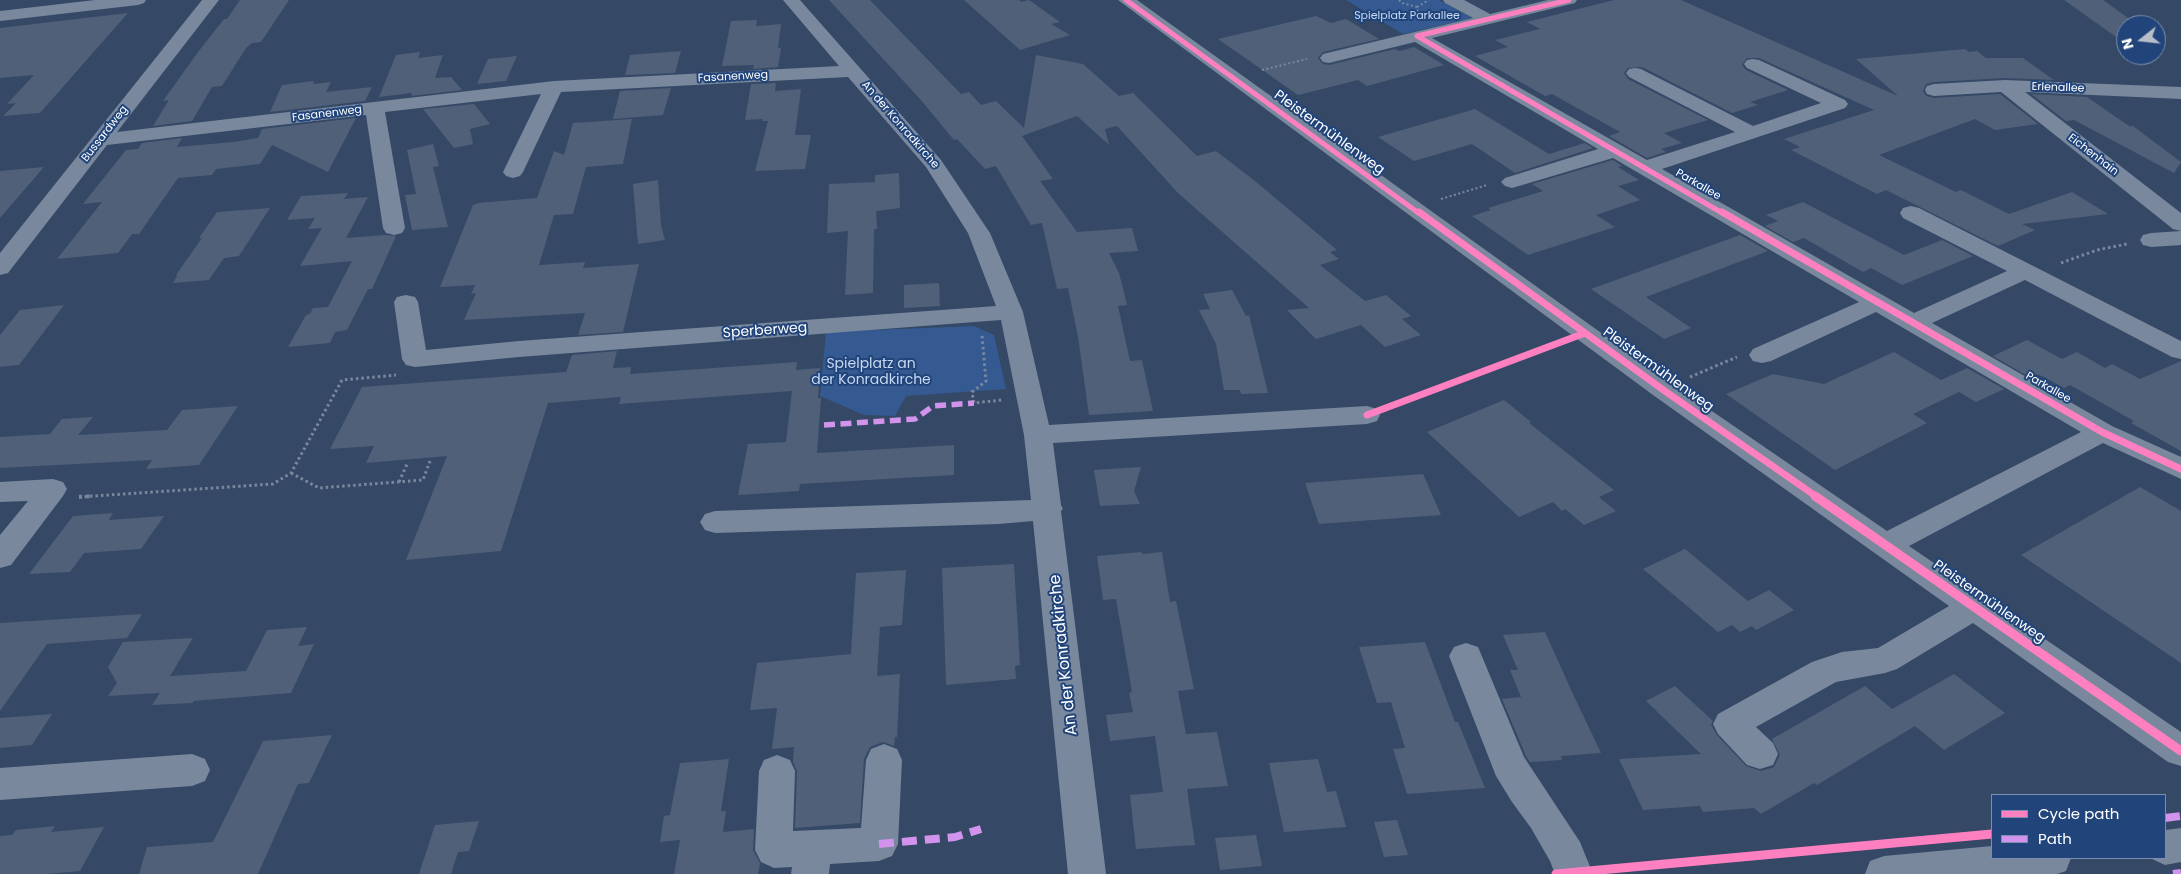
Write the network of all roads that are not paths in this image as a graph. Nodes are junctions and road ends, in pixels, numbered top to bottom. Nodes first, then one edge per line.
1 (138, 0) edge
2 (211, 0) edge
3 (792, 0) edge
4 (1126, 0) edge
5 (1451, 0) edge
6 (1569, 0) edge
7 (0, 16) edge
8 (1488, 19) junction
9 (1417, 36) junction
10 (1329, 58) road end
11 (1753, 64) dead end
12 (853, 70) junction
13 (1635, 73) dead end
14 (2005, 86) junction
15 (554, 87) junction
16 (1934, 90) dead end
17 (2181, 93) edge
18 (375, 108) junction
19 (1750, 132) junction
20 (101, 140) junction
21 (1614, 151) junction
22 (1645, 168) junction
23 (513, 172) dead end
24 (1512, 182) road end
25 (1911, 213) dead end
26 (2181, 224) edge
27 (394, 228) dead end
28 (30, 229) junction
29 (0, 233) edge
30 (2181, 238) edge
31 (2151, 240) road end
32 (0, 268) edge
33 (2024, 272) junction
34 (406, 302) dead end
35 (1876, 303) junction
36 (1011, 312) junction
37 (1912, 323) junction
38 (2181, 351) edge
39 (1762, 355) road end
40 (1367, 415) dead end
41 (2102, 432) junction
42 (1038, 435) junction
43 (2181, 469) edge
44 (0, 492) edge
45 (1048, 509) junction
46 (715, 522) dead end
47 (1885, 545) junction
48 (0, 558) edge
49 (1974, 607) junction
50 (1466, 656) dead end
51 (2181, 751) edge
52 (1760, 754) dead end
53 (884, 760) dead end
54 (192, 770) dead end
55 (777, 771) dead end
56 (0, 784) edge
57 (2181, 845) edge
58 (2166, 847) edge
59 (2047, 859) edge
60 (812, 861) edge
61 (1993, 869) edge
62 (1087, 874) edge
63 (1574, 874) edge
64 (1884, 874) edge

1 - 7 street
2 - 20 street, Bussardweg
3 - 12 street, An der Konradkirche
4 - 47 street, Pleistermühlenweg
5 - 8 street
6 - 8 street
8 - 9 street
9 - 10 street
9 - 21 street, Parkallee
11 - 19 street, Parkallee
12 - 15 street, Fasanenweg
12 - 36 street, An der Konradkirche
13 - 19 street
14 - 16 street, Erlenallee
14 - 17 street, Erlenallee
14 - 26 street, Eichenhain
15 - 18 street, Fasanenweg
15 - 23 street
18 - 20 street, Fasanenweg
18 - 27 street
19 - 22 street, Parkallee
20 - 28 street, Bussardweg
21 - 22 street, Parkallee
21 - 24 street
22 - 35 street, Parkallee
25 - 33 street
28 - 29 street
28 - 32 street, Bussardweg
30 - 31 street
33 - 37 street
33 - 38 street
34 - 36 street, Sperberweg
35 - 37 street, Parkallee
35 - 39 street
36 - 42 street, An der Konradkirche
37 - 41 street, Parkallee
40 - 42 street
41 - 43 street, Parkallee
41 - 47 street
42 - 45 street, An der Konradkirche
44 - 48 street
45 - 46 street
45 - 62 street, An der Konradkirche
47 - 49 street, Pleistermühlenweg
49 - 51 street, Pleistermühlenweg
49 - 52 street
50 - 63 street
53 - 60 street
54 - 56 street
55 - 60 street
57 - 58 street
59 - 61 street
61 - 64 street

